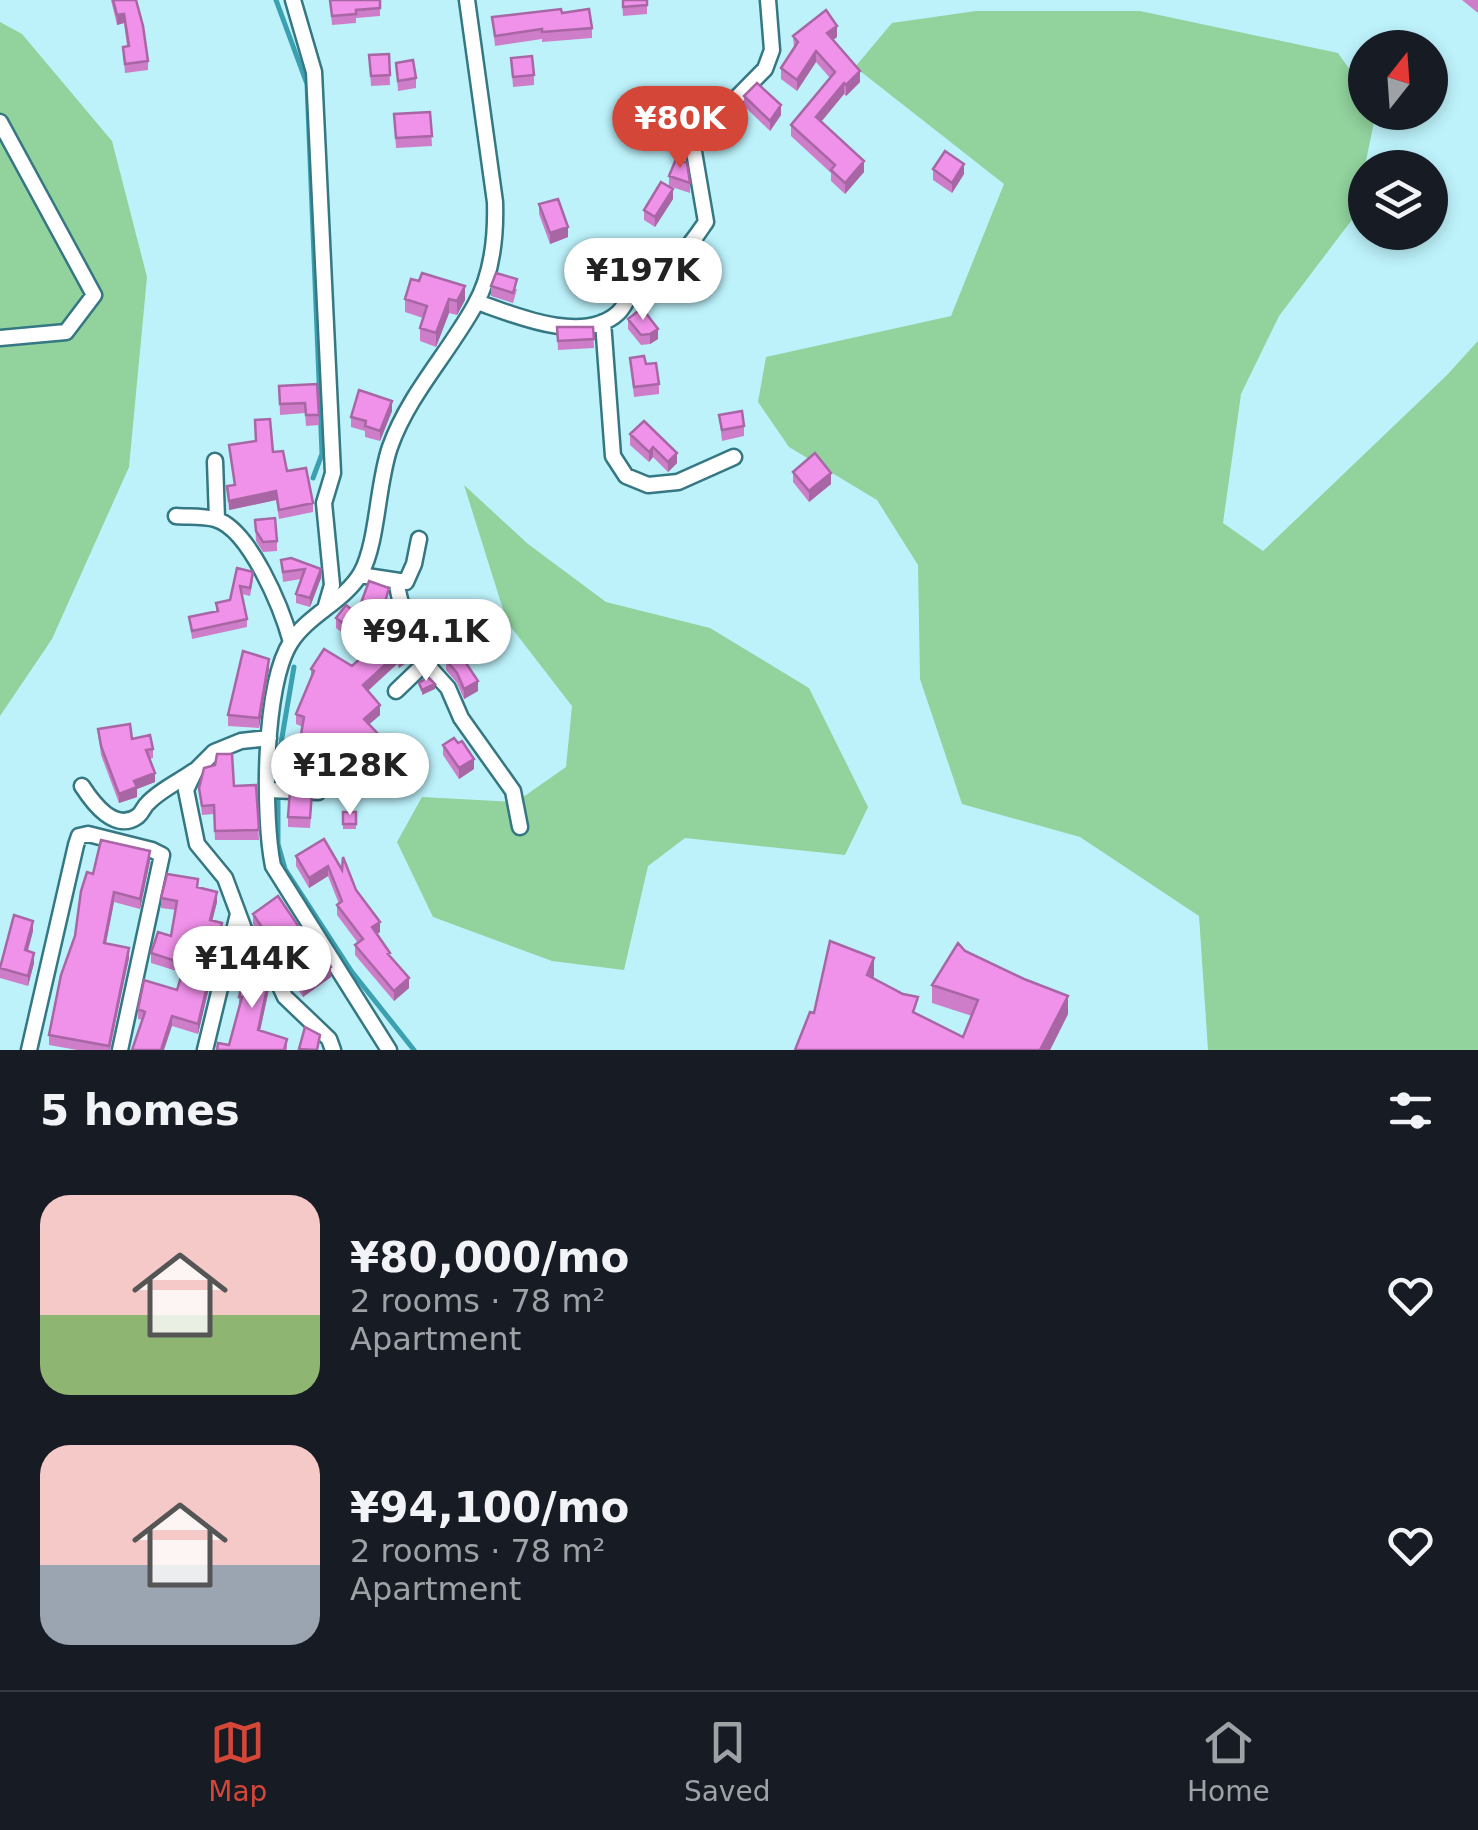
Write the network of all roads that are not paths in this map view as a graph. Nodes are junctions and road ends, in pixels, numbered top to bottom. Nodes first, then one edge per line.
1 (293, 0) edge
2 (467, 0) edge
3 (768, 0) edge
4 (0, 122) edge
5 (477, 302) junction
6 (603, 322) junction
7 (0, 338) edge
8 (734, 457) dead end
9 (215, 461) dead end
10 (176, 516) dead end
11 (218, 520) junction
12 (420, 539) dead end
13 (360, 574) junction
14 (397, 581) junction
15 (325, 610) junction
16 (291, 642) junction
17 (422, 658) junction
18 (396, 691) dead end
19 (268, 738) junction
20 (195, 771) junction
21 (82, 786) dead end
22 (276, 789) junction
23 (318, 792) dead end
24 (520, 827) dead end
25 (238, 913) junction
26 (29, 1050) edge
27 (120, 1050) edge
28 (205, 1050) edge
29 (334, 1050) edge
30 (389, 1050) edge

1 - 15 street
2 - 5 street
3 - 6 street
4 - 7 street
5 - 6 street
5 - 13 street
6 - 8 street
9 - 11 street
10 - 11 street
11 - 16 street
12 - 14 street
13 - 14 street
13 - 15 street
14 - 17 street
15 - 16 street
16 - 19 street
17 - 18 street
17 - 24 street
19 - 20 street
19 - 22 street
20 - 21 street
20 - 25 street
22 - 23 street
22 - 30 street
25 - 28 street
25 - 29 street
26 - 27 street

